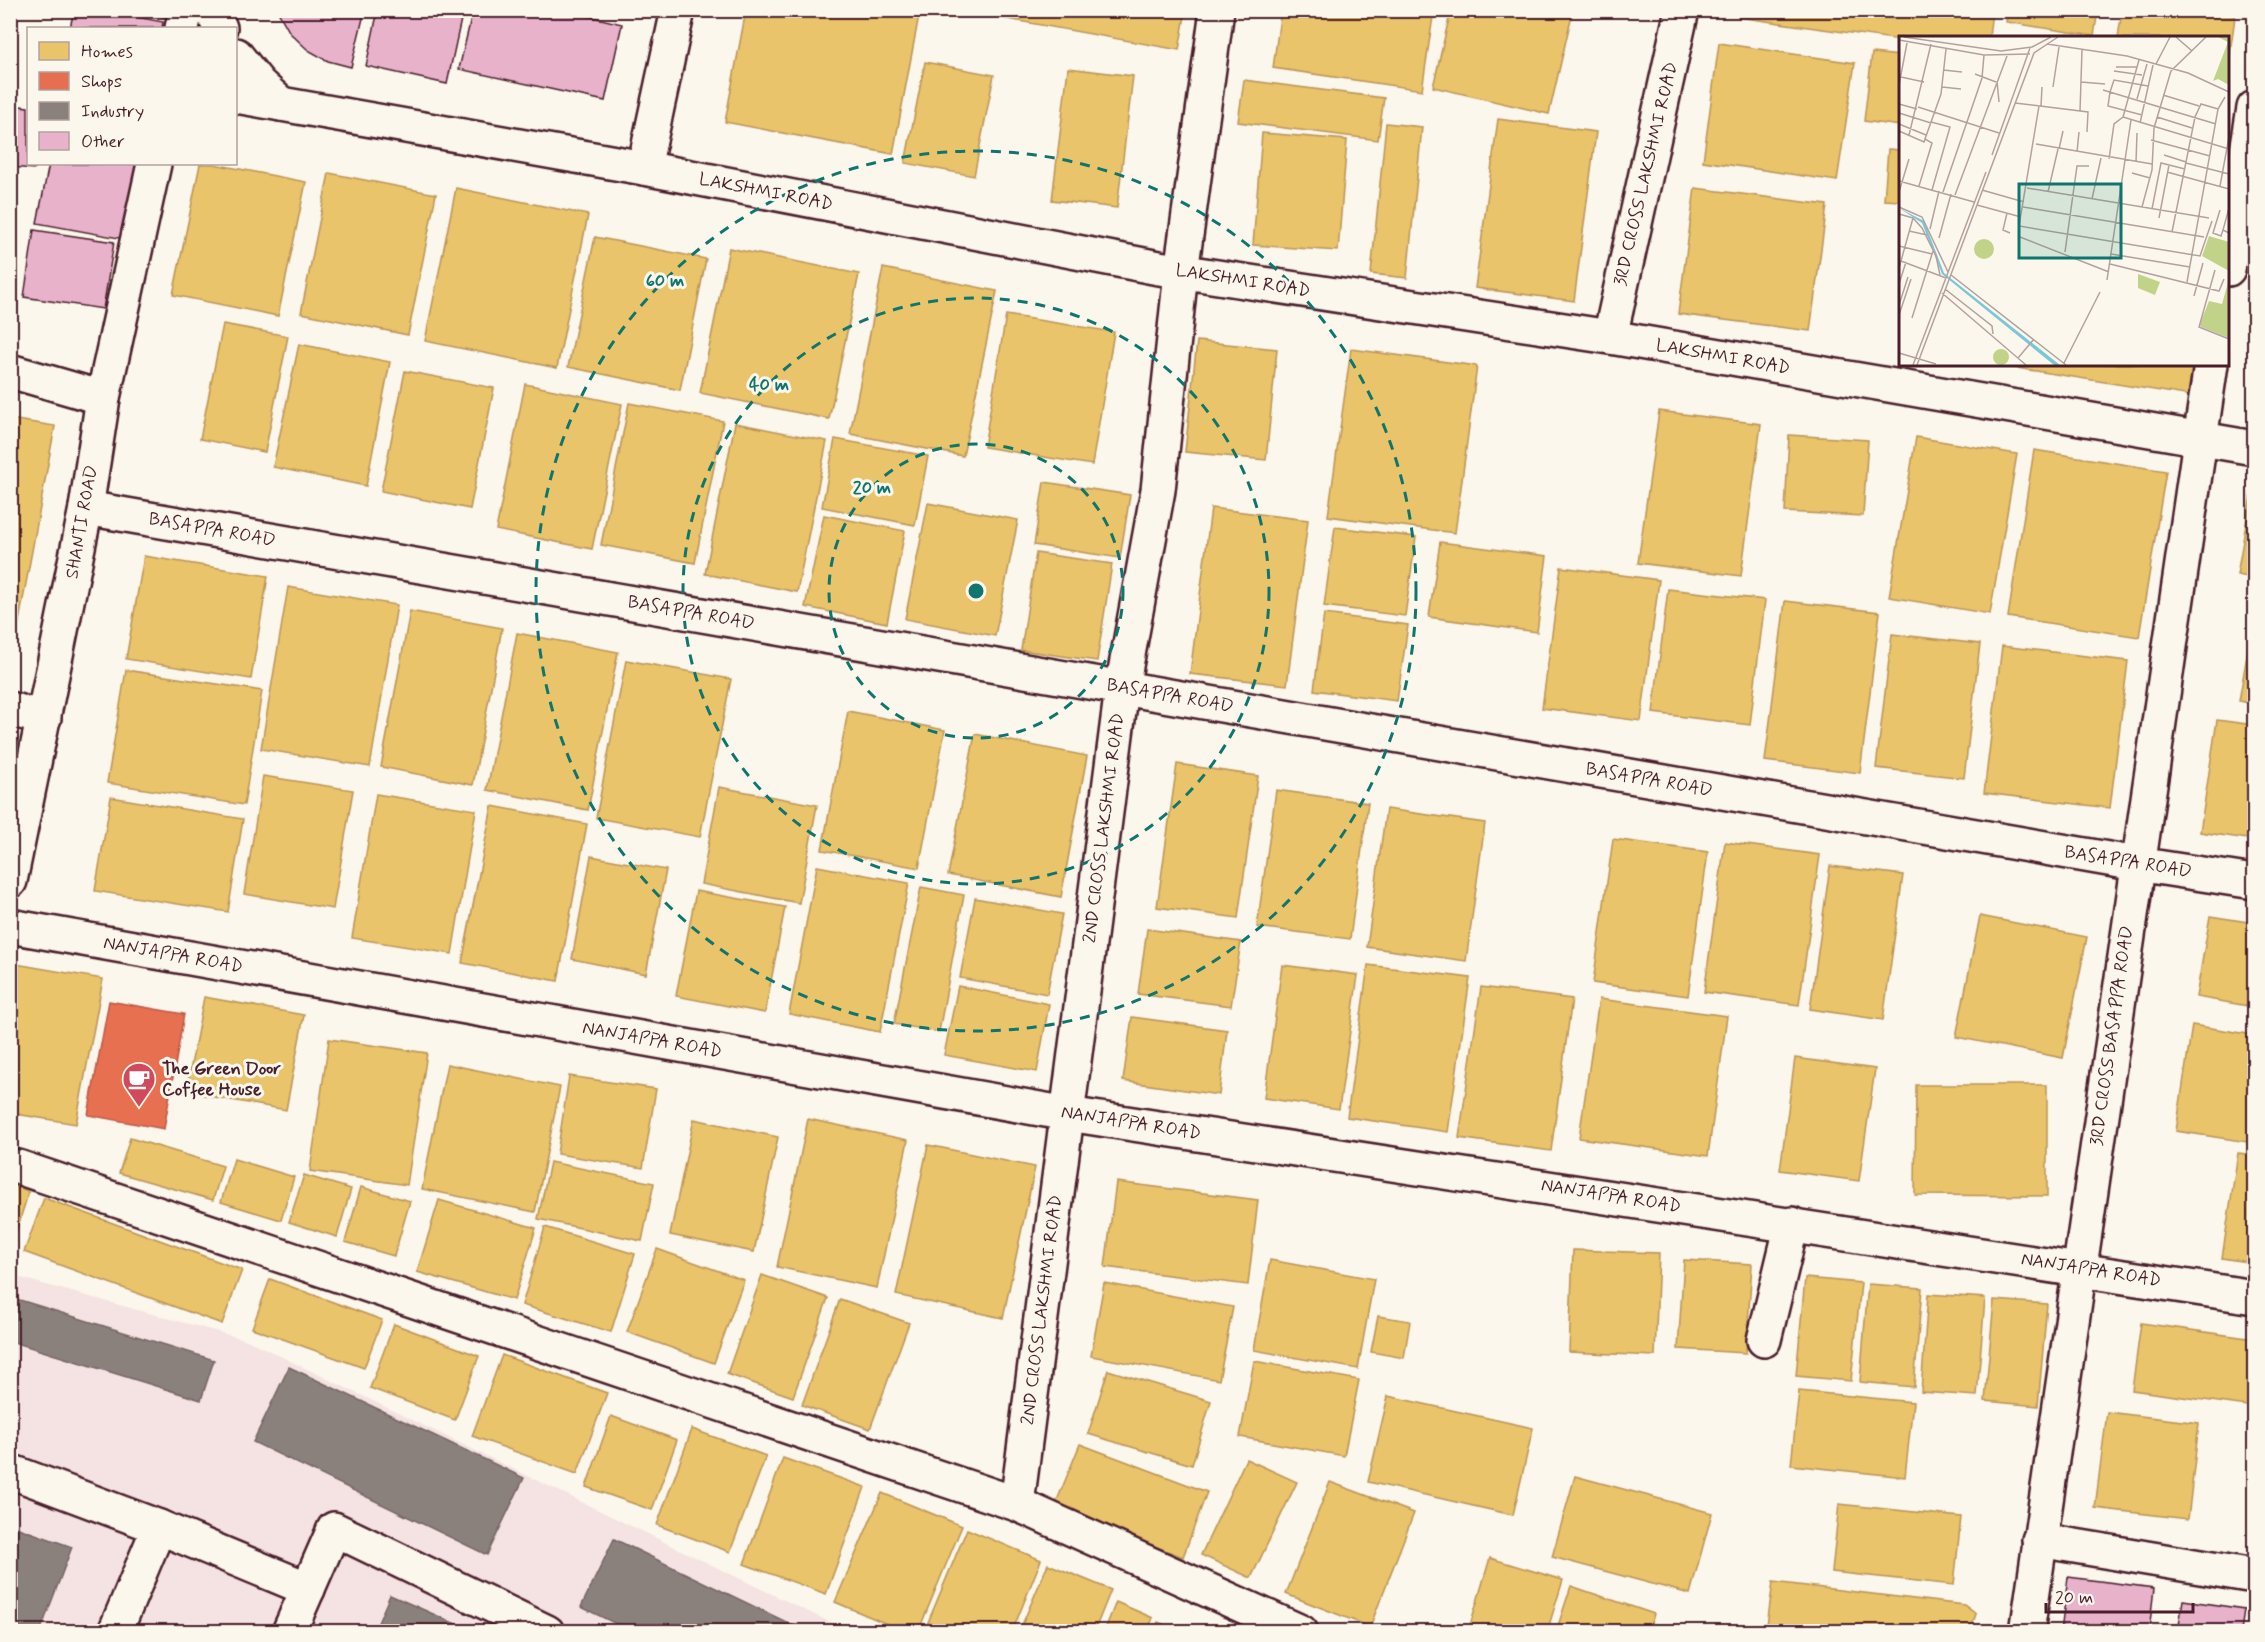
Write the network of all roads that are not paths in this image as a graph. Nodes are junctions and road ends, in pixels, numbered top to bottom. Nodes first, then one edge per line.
1 (186, 10) edge
2 (212, 10) edge
3 (678, 10) edge
4 (1217, 10) edge
5 (1682, 10) edge
6 (182, 27) edge
7 (220, 27) edge
8 (237, 56) edge
9 (237, 96) edge
10 (281, 104) junction
11 (2254, 108) edge
12 (154, 165) edge
13 (644, 168) junction
14 (2229, 263) edge
15 (1181, 272) junction
16 (1610, 337) junction
17 (2211, 366) edge
18 (10, 371) edge
19 (103, 398) junction
20 (2199, 440) junction
21 (2254, 448) edge
22 (86, 508) junction
23 (1122, 688) junction
24 (10, 709) edge
25 (44, 718) junction
26 (2137, 864) junction
27 (10, 881) edge
28 (2254, 882) edge
29 (10, 926) edge
30 (1068, 1114) junction
31 (18, 1167) dead end
32 (1792, 1224) junction
33 (2078, 1268) junction
34 (2254, 1297) edge
35 (1764, 1340) dead end
36 (10, 1471) edge
37 (1017, 1504) junction
38 (159, 1527) junction
39 (2039, 1540) junction
40 (2254, 1576) edge
41 (308, 1590) junction
42 (115, 1632) edge
43 (289, 1632) edge
44 (547, 1632) edge
45 (1301, 1632) edge
46 (2027, 1632) edge

1 - 6 street
2 - 7 street
3 - 13 street
4 - 15 street, 2ND CROSS LAKSHMI ROAD
5 - 16 street, 3RD CROSS LAKSHMI ROAD
8 - 10 street
9 - 10 street, LAKSHMI ROAD
10 - 13 street, LAKSHMI ROAD
11 - 14 street
12 - 19 street, SHANTI ROAD
13 - 15 street, LAKSHMI ROAD
15 - 16 street, LAKSHMI ROAD
15 - 23 street, 2ND CROSS LAKSHMI ROAD
16 - 20 street, LAKSHMI ROAD
17 - 20 street, 3RD CROSS BASAPPA ROAD
18 - 19 street
19 - 22 street, SHANTI ROAD
20 - 21 street, LAKSHMI ROAD
20 - 26 street, 3RD CROSS BASAPPA ROAD
22 - 23 street, BASAPPA ROAD
22 - 25 street, SHANTI ROAD
23 - 26 street, BASAPPA ROAD
23 - 30 street, 2ND CROSS LAKSHMI ROAD
24 - 25 street
25 - 27 street, SHANTI ROAD
26 - 28 street, BASAPPA ROAD
26 - 33 street, 3RD CROSS BASAPPA ROAD
29 - 30 street, NANJAPPA ROAD
30 - 32 street, NANJAPPA ROAD
30 - 37 street, 2ND CROSS LAKSHMI ROAD
31 - 37 street
32 - 33 street, NANJAPPA ROAD
32 - 35 street
33 - 34 street, NANJAPPA ROAD
33 - 39 street, 3RD CROSS BASAPPA ROAD
36 - 38 street
37 - 45 street
38 - 41 street
38 - 42 street
39 - 40 street
39 - 46 street, 3RD CROSS BASAPPA ROAD
41 - 43 street
41 - 44 street

